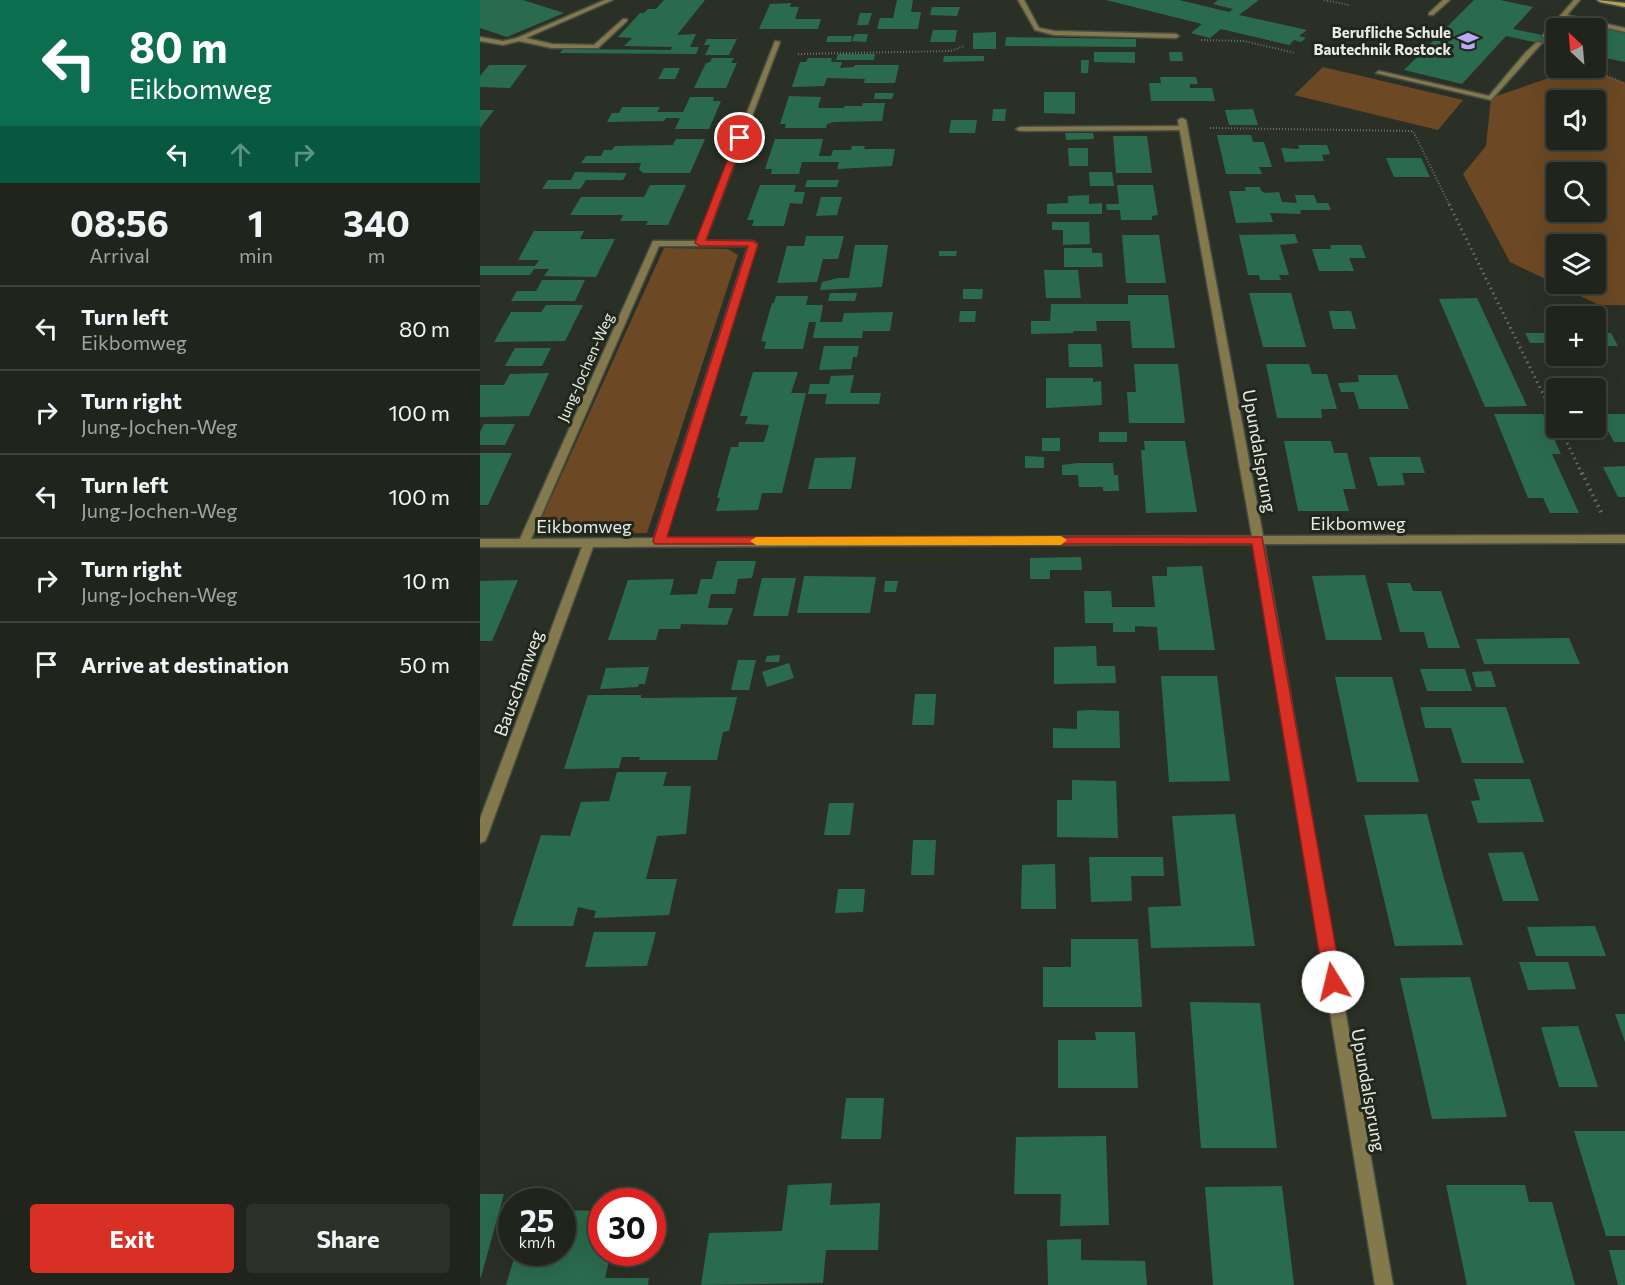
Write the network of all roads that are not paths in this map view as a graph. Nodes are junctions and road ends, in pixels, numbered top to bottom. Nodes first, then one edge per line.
1 (610, 0) edge
2 (1021, 0) edge
3 (1447, 0) edge
4 (1577, 0) edge
5 (1600, 0) edge
6 (1625, 5) edge
7 (1431, 14) dead end
8 (1562, 16) junction
9 (625, 20) dead end
10 (1625, 30) edge
11 (1176, 36) road end
12 (1545, 36) dead end
13 (480, 39) edge
14 (519, 39) junction
15 (777, 42) dead end
16 (1539, 43) dead end
17 (1379, 73) dead end
18 (1020, 129) dead end
19 (700, 243) junction
20 (1620, 539) edge
21 (1258, 540) junction
22 (659, 541) junction
23 (590, 542) junction
24 (480, 543) edge
25 (524, 543) junction
26 (480, 837) edge
27 (1384, 1285) edge

1 - 14 street
2 - 11 street
3 - 7 street
4 - 8 street
5 - 6 street
8 - 10 street
8 - 12 street
9 - 14 street
13 - 14 street
15 - 19 street
16 - 17 street
18 - 21 street, Upundalsprung
19 - 22 street, Jung-Jochen-Weg
19 - 25 street, Jung-Jochen-Weg
20 - 21 street, Eikbomweg
21 - 22 street, Eikbomweg
21 - 27 street, Upundalsprung
22 - 23 street, Eikbomweg
23 - 25 street, Eikbomweg
23 - 26 street, Bauschanweg
24 - 25 street, Eikbomweg

